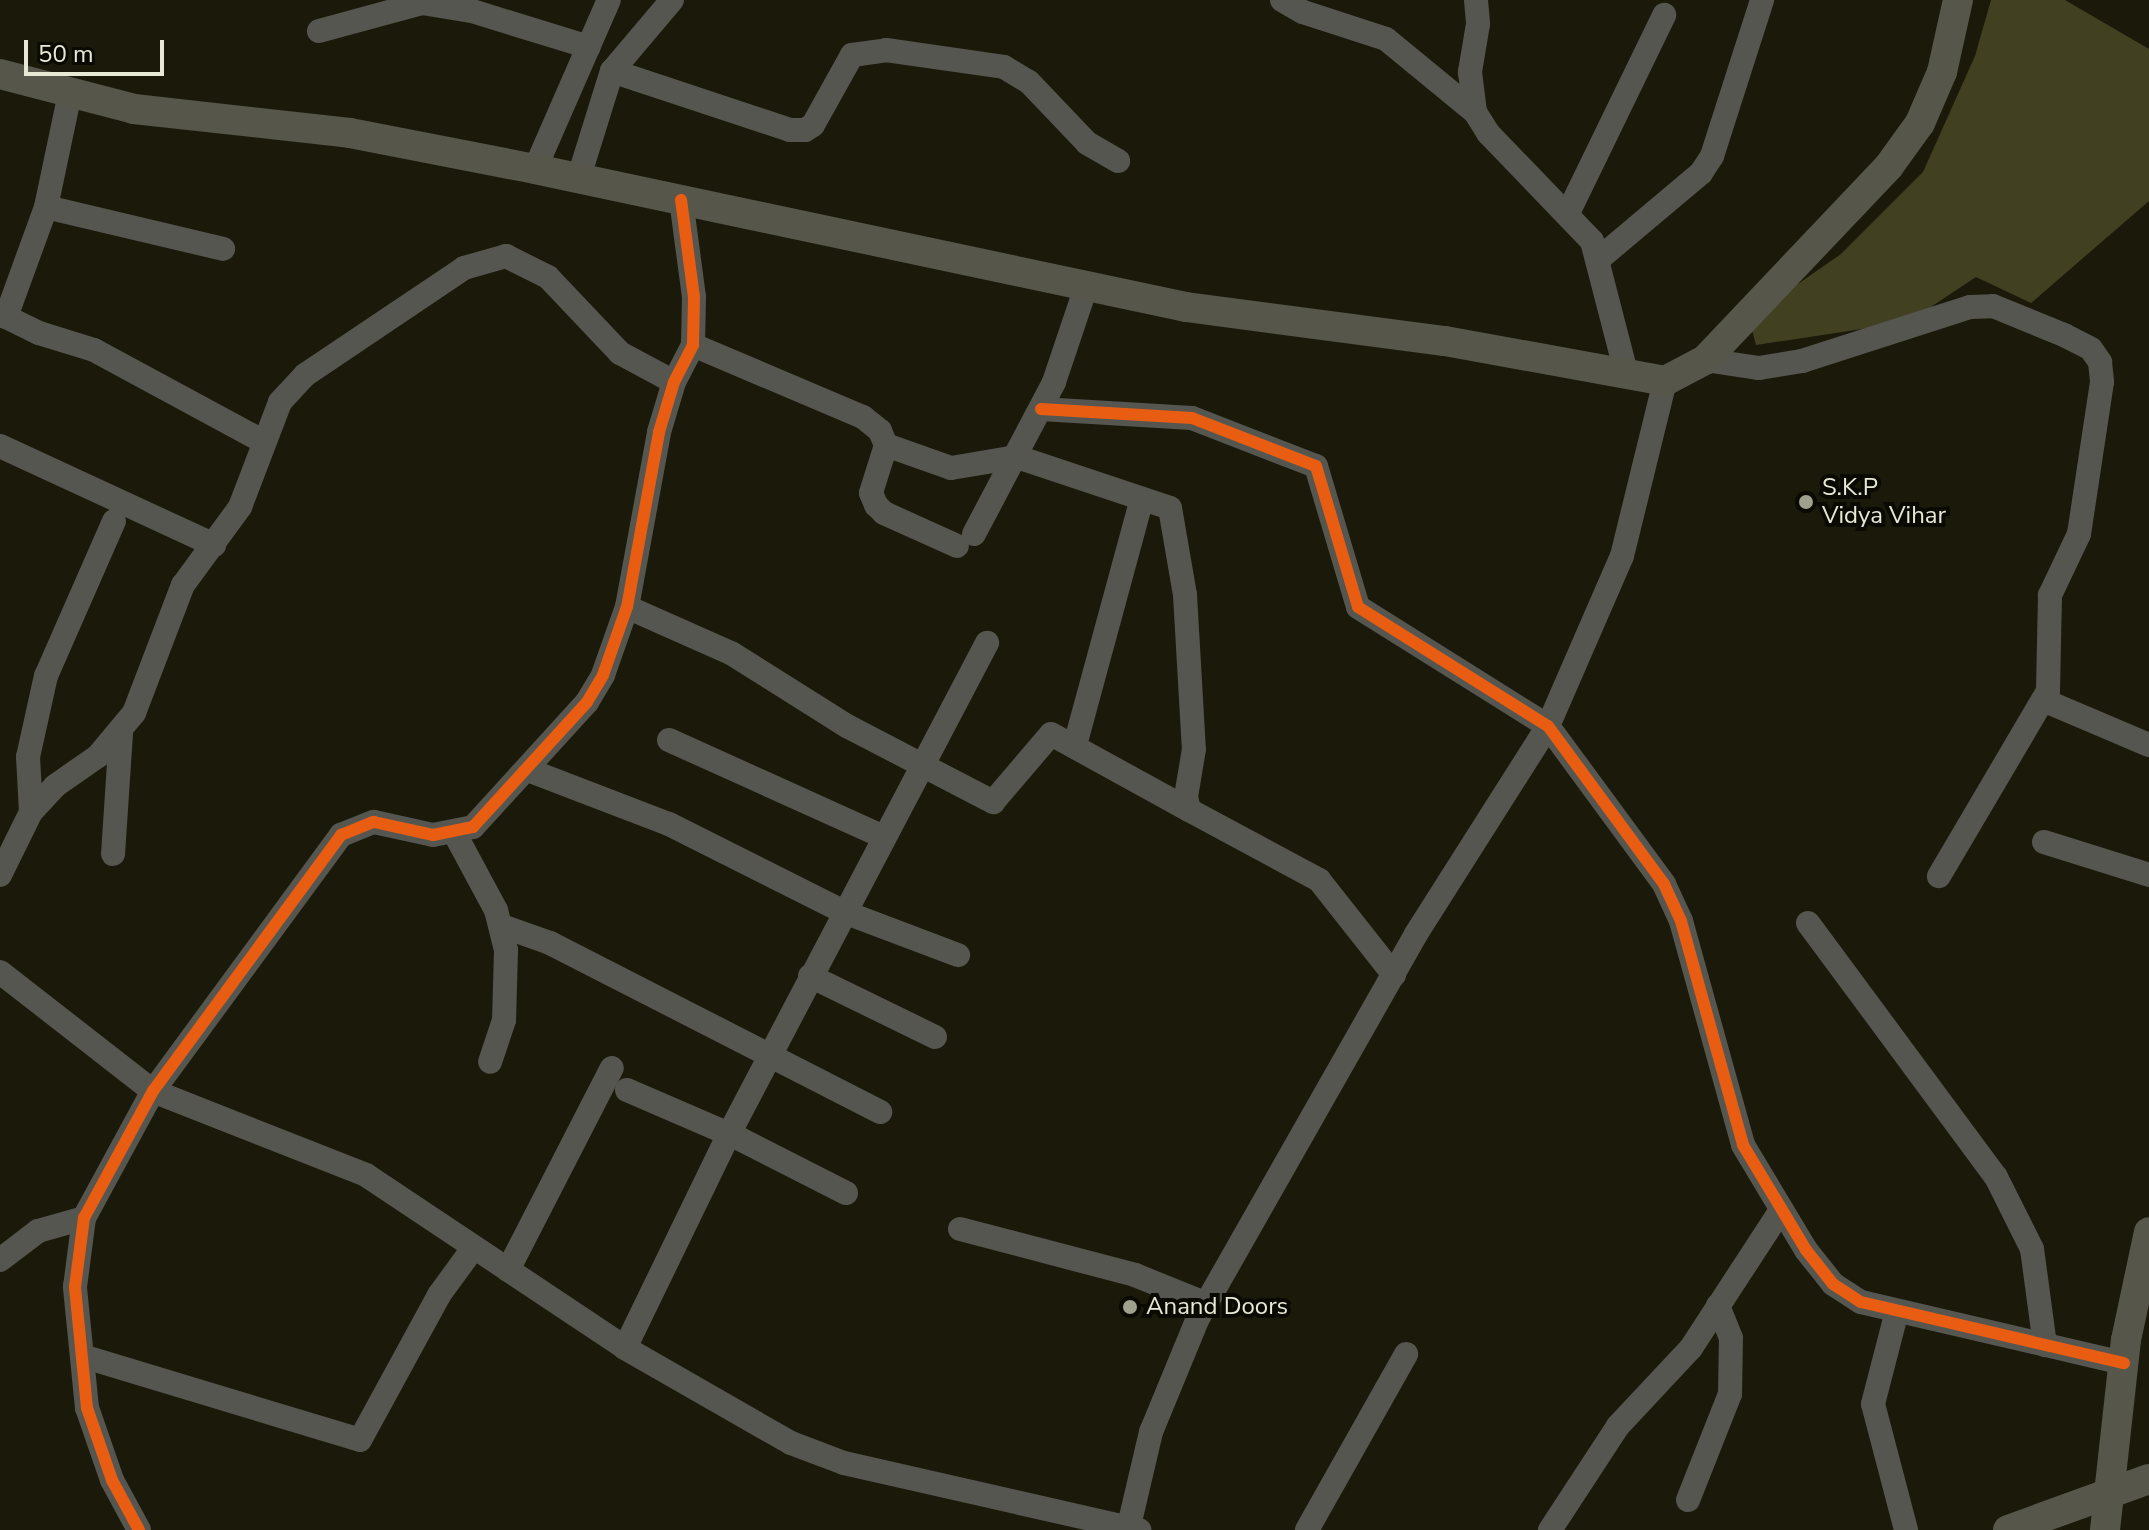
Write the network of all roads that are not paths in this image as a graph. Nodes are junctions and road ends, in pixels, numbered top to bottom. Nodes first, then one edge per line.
1 (609, 0) edge
2 (672, 0) edge
3 (1282, 0) edge
4 (1476, 0) edge
5 (1958, 0) edge
6 (1766, 2) edge
7 (1664, 15) dead end
8 (319, 31) dead end
9 (589, 47) junction
10 (612, 71) junction
11 (0, 74) edge
12 (70, 93) junction
13 (1475, 112) junction
14 (1118, 161) dead end
15 (535, 169) junction
16 (578, 180) junction
17 (681, 200) junction
18 (46, 207) junction
19 (1569, 211) junction
20 (223, 249) dead end
21 (1600, 258) junction
22 (1086, 287) junction
23 (3, 315) edge
24 (693, 345) junction
25 (1705, 360) junction
26 (1627, 376) junction
27 (1665, 381) junction
28 (674, 382) junction
29 (1041, 409) junction
30 (264, 442) junction
31 (886, 445) junction
32 (0, 446) edge
33 (1017, 457) junction
34 (1142, 499) junction
35 (114, 521) dead end
36 (214, 545) junction
37 (627, 607) junction
38 (987, 643) dead end
39 (2043, 700) junction
40 (1548, 726) junction
41 (121, 733) junction
42 (669, 740) dead end
43 (1075, 745) junction
44 (2149, 745) edge
45 (923, 764) junction
46 (528, 770) junction
47 (1189, 810) junction
48 (31, 812) junction
49 (455, 834) junction
50 (884, 837) junction
51 (2044, 842) dead end
52 (113, 854) dead end
53 (0, 875) edge
54 (2149, 875) edge
55 (1939, 876) dead end
56 (844, 912) junction
57 (1808, 923) dead end
58 (502, 926) junction
59 (958, 955) dead end
60 (0, 972) edge
61 (1394, 975) junction
62 (810, 976) junction
63 (935, 1037) dead end
64 (770, 1054) junction
65 (490, 1062) dead end
66 (612, 1068) dead end
67 (627, 1090) dead end
68 (153, 1091) junction
69 (880, 1112) dead end
70 (729, 1134) junction
71 (846, 1193) dead end
72 (1781, 1210) junction
73 (84, 1218) junction
74 (960, 1229) dead end
75 (2149, 1232) edge
76 (474, 1247) junction
77 (0, 1260) edge
78 (508, 1270) junction
79 (1207, 1304) junction
80 (1718, 1306) junction
81 (1897, 1311) junction
82 (2045, 1345) junction
83 (625, 1348) junction
84 (1406, 1354) dead end
85 (82, 1356) junction
86 (2124, 1363) junction
87 (2149, 1479) edge
88 (2113, 1490) junction
89 (1688, 1500) dead end
90 (1132, 1529) edge
91 (139, 1530) edge
92 (1307, 1530) edge
93 (1550, 1530) edge
94 (1906, 1530) edge
95 (2008, 1530) edge
96 (2105, 1530) edge

1 - 9 street
2 - 10 street
3 - 13 street
4 - 13 street
5 - 25 main road
6 - 21 street
7 - 19 street
8 - 9 street
9 - 15 street
10 - 14 street
10 - 16 street
11 - 12 main road
12 - 15 main road
12 - 18 street
13 - 19 street
15 - 16 main road
16 - 17 main road
17 - 22 main road
17 - 24 street
18 - 20 street
18 - 23 street
19 - 21 street
21 - 26 street
22 - 26 main road
22 - 29 street
23 - 30 street
24 - 28 street
24 - 31 street
25 - 27 main road
25 - 39 street
26 - 27 main road
27 - 40 street
28 - 30 street
28 - 37 street
29 - 33 street
29 - 40 street
30 - 36 street
31 - 33 street
31 - 33 street
32 - 36 street
33 - 34 street
34 - 43 street
34 - 47 street
35 - 48 street
36 - 41 street
37 - 45 street
37 - 46 street
38 - 45 street
39 - 44 street
39 - 55 street
40 - 61 street
40 - 72 street
41 - 48 street
41 - 52 street
42 - 50 street
43 - 45 street
43 - 47 street
45 - 50 street
46 - 49 street
46 - 56 street
47 - 61 street
48 - 53 street
49 - 58 street
49 - 68 street
50 - 56 street
51 - 54 street
56 - 59 street
56 - 62 street
57 - 82 street
58 - 64 street
58 - 65 street
60 - 68 street
61 - 79 street
62 - 63 street
62 - 64 street
64 - 69 street
64 - 70 street
66 - 78 street
67 - 70 street
68 - 73 street
68 - 76 street
70 - 71 street
70 - 83 street
72 - 80 street
72 - 81 street
73 - 77 street
73 - 85 street
74 - 79 street
75 - 86 main road
76 - 78 street
76 - 85 street
78 - 83 street
79 - 90 street
80 - 89 street
80 - 93 street
81 - 82 street
81 - 94 street
82 - 86 street
83 - 90 street
84 - 92 street
85 - 91 street
86 - 88 main road
87 - 88 main road
88 - 95 main road
88 - 96 main road

